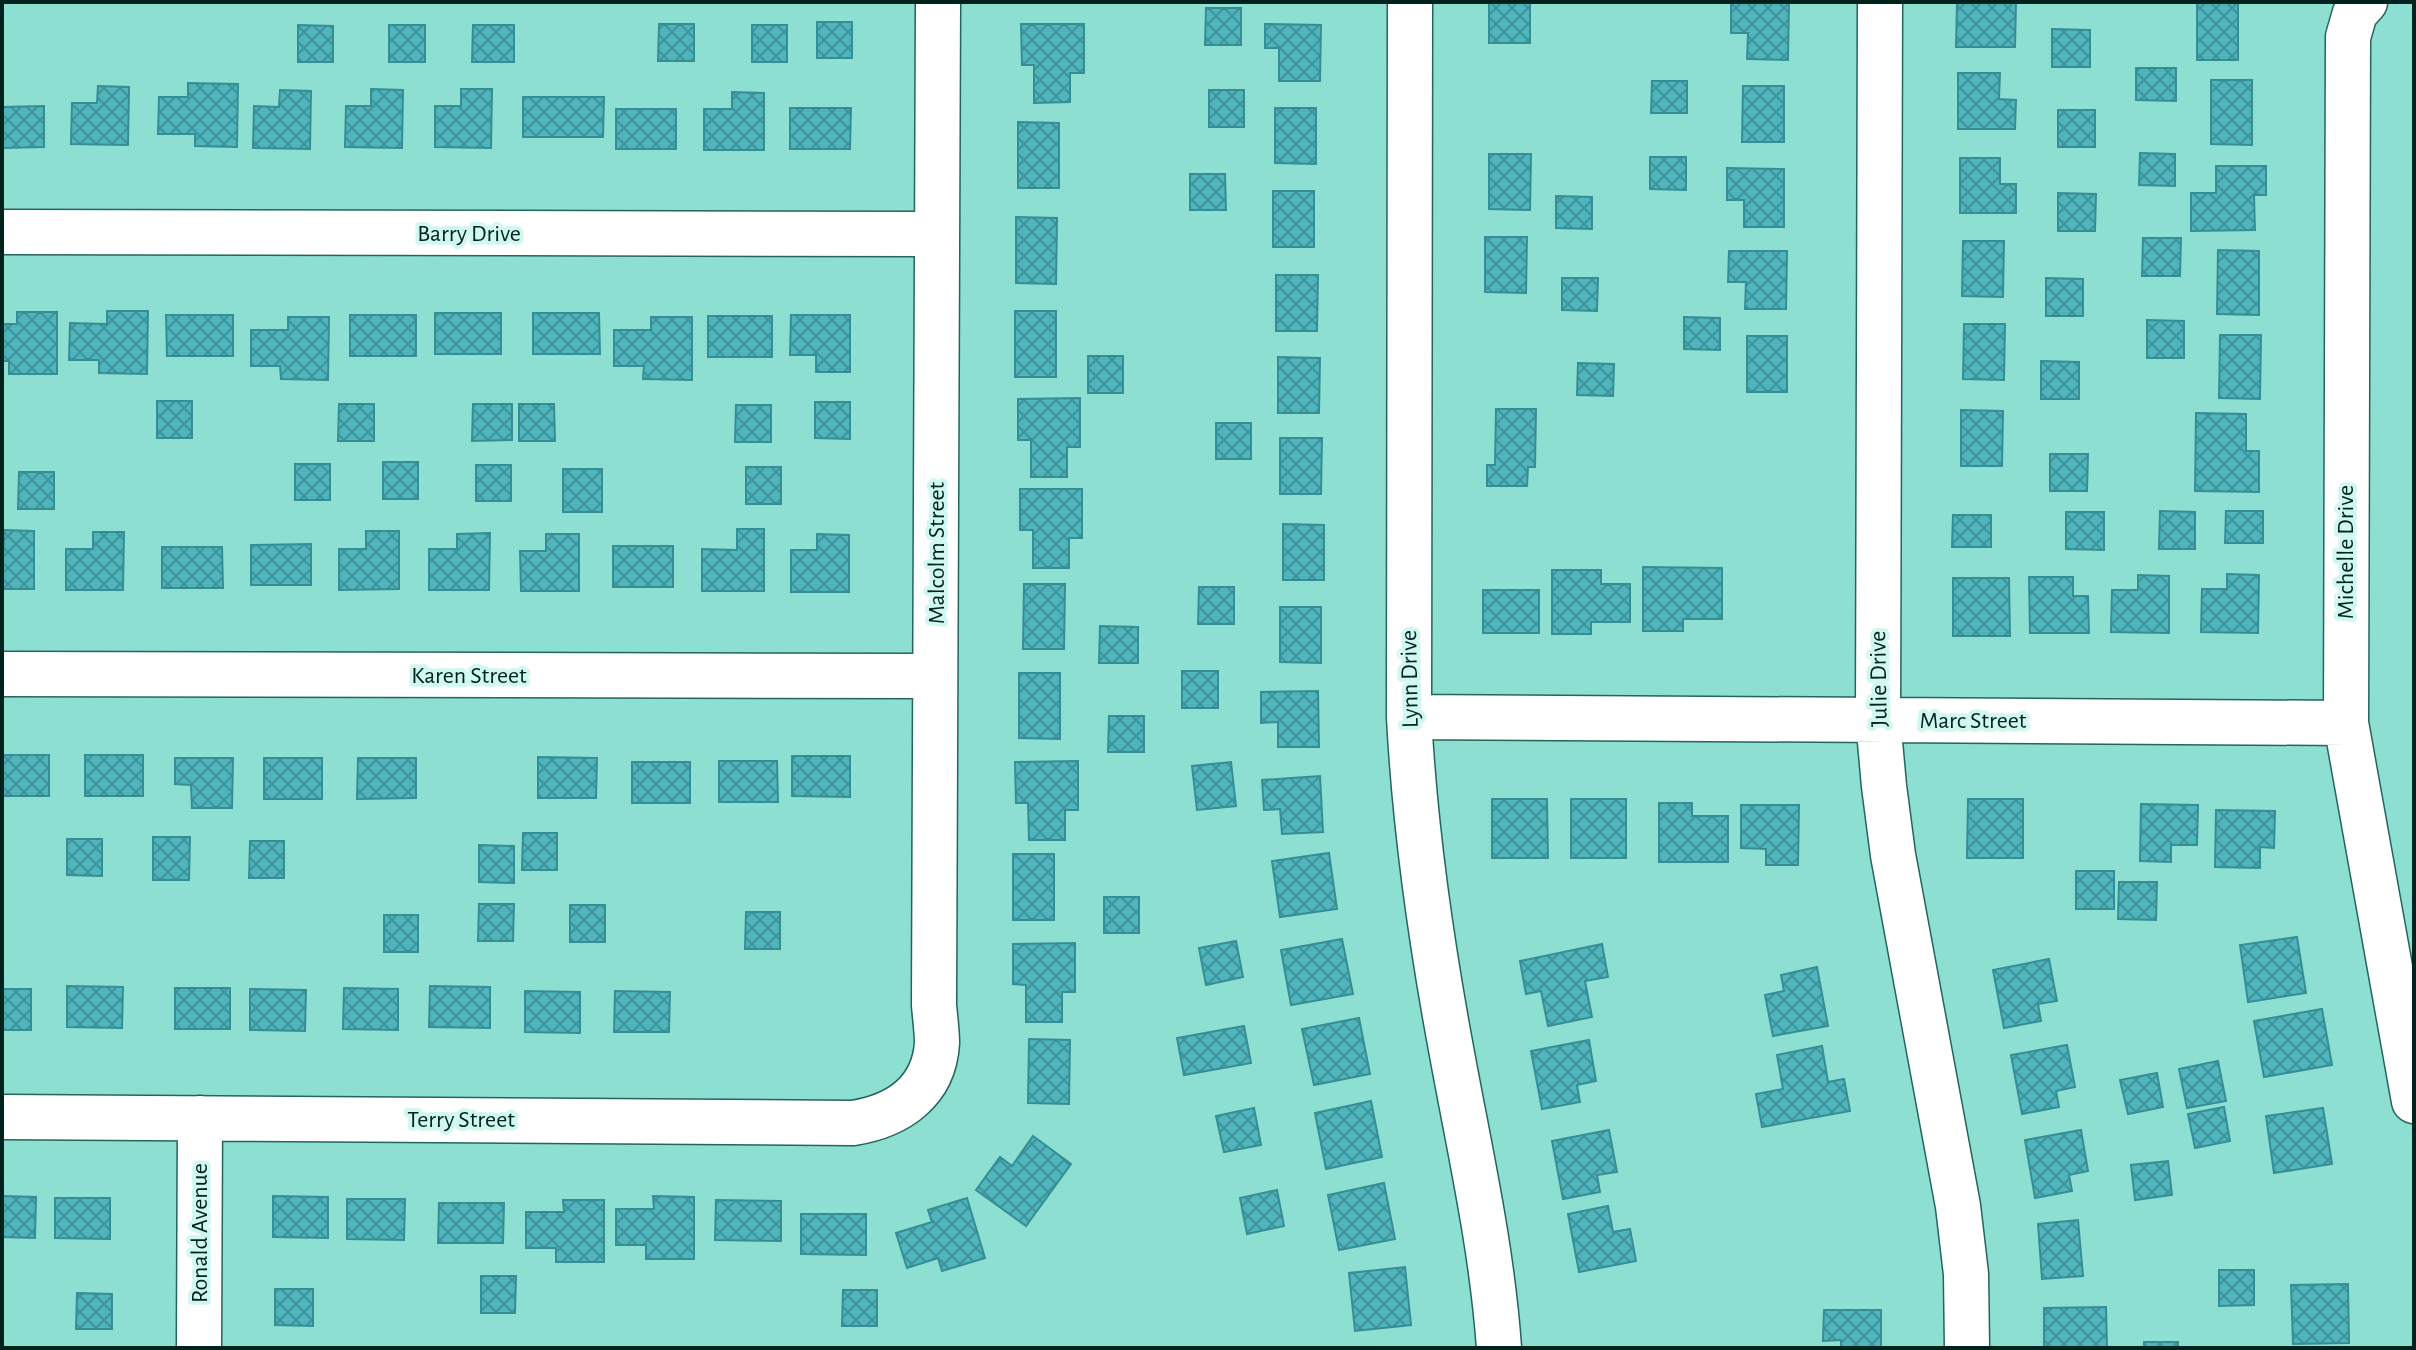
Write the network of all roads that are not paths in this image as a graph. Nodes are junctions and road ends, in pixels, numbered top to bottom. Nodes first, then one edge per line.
1 (938, 2) edge
2 (1410, 2) edge
3 (1880, 2) edge
4 (2365, 2) edge
5 (2, 232) edge
6 (937, 234) junction
7 (2, 674) edge
8 (935, 676) junction
9 (1409, 717) junction
10 (1878, 720) junction
11 (2346, 723) junction
12 (912, 1097) joint
13 (2414, 1101) edge
14 (2, 1117) edge
15 (200, 1118) junction
16 (199, 1348) edge
17 (1499, 1348) edge
18 (1967, 1348) edge

1 - 6 street, Malcolm Street
2 - 9 street, Lynn Drive
3 - 10 street, Julie Drive
4 - 11 street, Michelle Drive
5 - 6 street, Barry Drive
6 - 8 street, Malcolm Street
7 - 8 street, Karen Street
8 - 12 street, Malcolm Street
9 - 10 street, Marc Street
9 - 17 street, Lynn Drive
10 - 11 street, Marc Street
10 - 18 street, Julie Drive
11 - 13 street, Michelle Drive
12 - 15 street, Terry Street
14 - 15 street, Terry Street
15 - 16 street, Ronald Avenue

